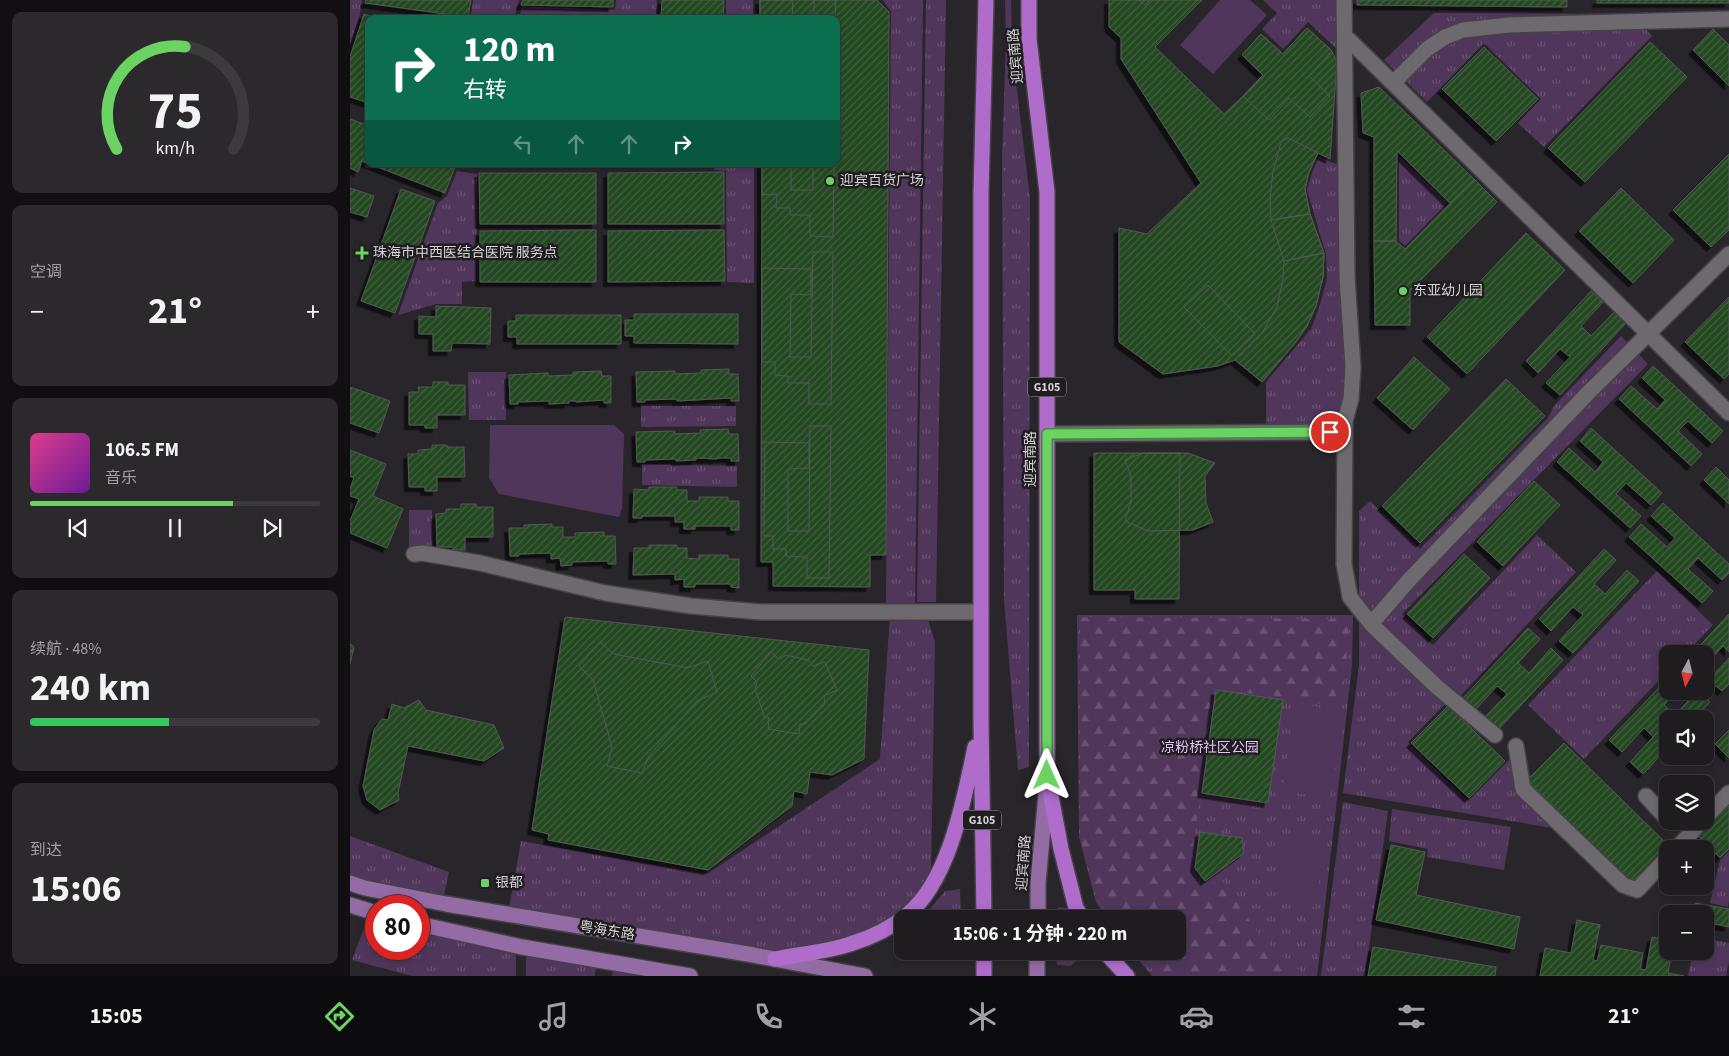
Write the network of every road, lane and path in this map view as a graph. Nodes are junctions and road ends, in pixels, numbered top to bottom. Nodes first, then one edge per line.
1 (986, 0) edge
2 (1029, 0) edge
3 (1344, 0) edge
4 (1729, 19) edge
5 (1345, 36) junction
6 (1393, 83) junction
7 (1729, 254) edge
8 (1647, 333) junction
9 (1729, 413) edge
10 (1344, 421) junction
11 (1047, 434) junction
12 (414, 554) dead end
13 (981, 612) junction
14 (1371, 624) junction
15 (981, 721) junction
16 (1494, 736) dead end
17 (1516, 746) dead end
18 (1047, 775) junction
19 (1729, 793) edge
20 (1646, 796) dead end
21 (1714, 809) edge
22 (1659, 810) edge
23 (1693, 830) edge
24 (1684, 840) edge
25 (1659, 867) edge
26 (350, 883) edge
27 (350, 905) edge
28 (365, 910) edge
29 (984, 910) edge
30 (1038, 910) edge
31 (1077, 910) edge
32 (430, 926) edge
33 (775, 959) junction
34 (984, 960) edge
35 (1037, 960) edge
36 (1112, 960) edge
37 (690, 976) edge
38 (866, 976) edge
39 (984, 976) edge
40 (1037, 976) edge
41 (1127, 976) edge

1 - 13 highway, 迎宾南路 / G105
2 - 11 highway, 迎宾南路 / G105
3 - 5 lane
4 - 6 lane
5 - 6 lane
5 - 10 lane
6 - 8 lane
7 - 8 lane
8 - 9 lane
8 - 14 lane
10 - 11 lane
10 - 14 lane
11 - 18 highway, 迎宾南路 / G105
12 - 13 lane
13 - 15 highway, 迎宾南路 / G105
14 - 16 lane
15 - 29 highway, 迎宾南路 / G105
15 - 33 highway
17 - 25 lane
18 - 30 main road, 迎宾南路
18 - 31 highway
19 - 21 lane
20 - 22 lane
23 - 24 lane
26 - 33 main road, 粤海东路
27 - 28 main road
32 - 37 main road
33 - 38 main road, 粤海东路
34 - 39 highway
35 - 40 main road
36 - 41 highway

